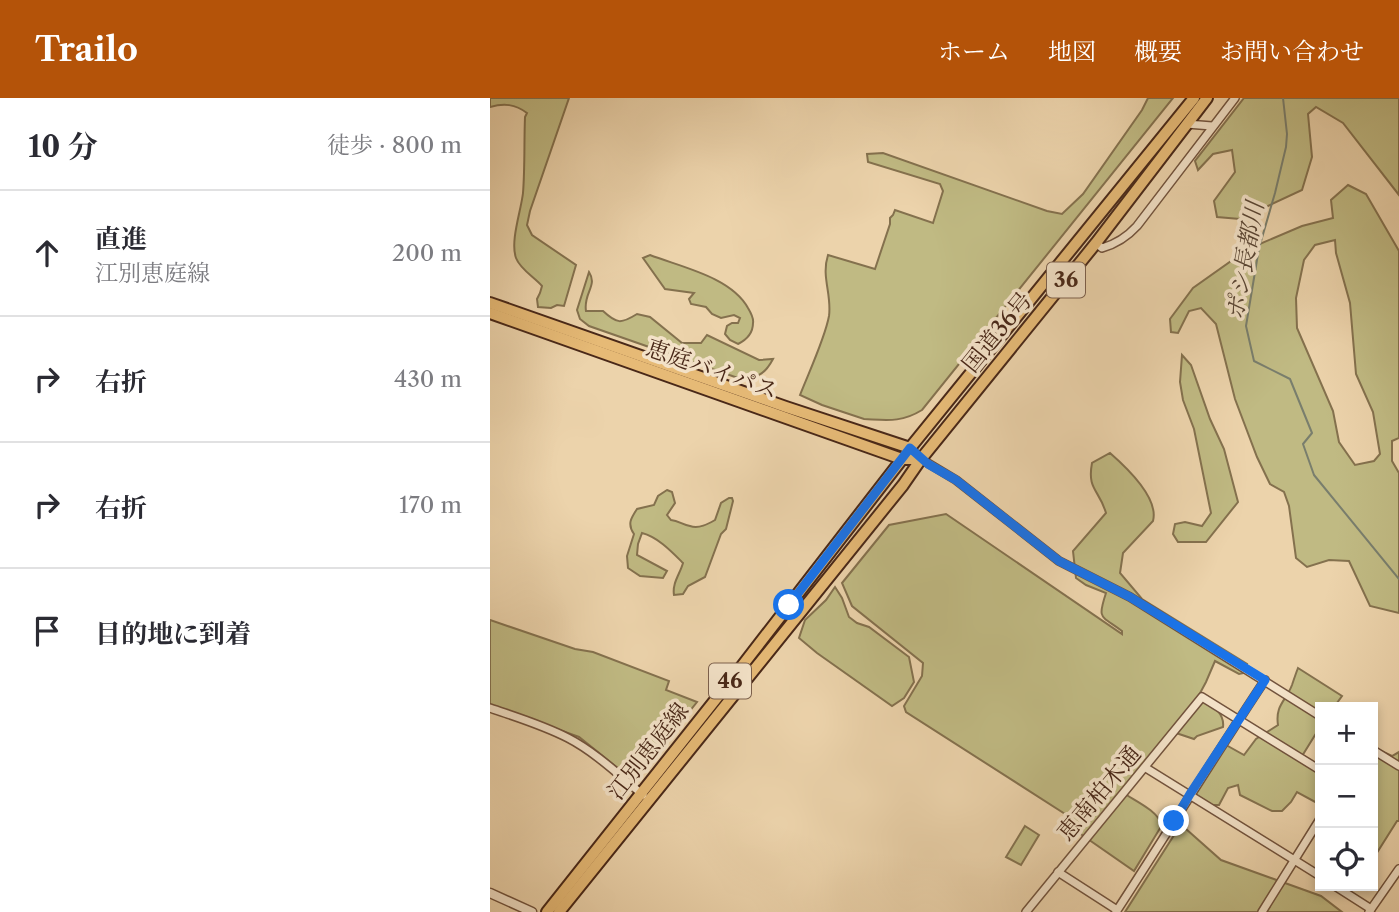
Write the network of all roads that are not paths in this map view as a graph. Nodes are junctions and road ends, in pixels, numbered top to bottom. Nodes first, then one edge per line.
1 (1194, 98) edge
2 (1207, 98) edge
3 (1235, 98) edge
4 (1186, 124) junction
5 (1212, 126) junction
6 (1096, 243) junction
7 (492, 312) edge
8 (910, 448) junction
9 (902, 459) junction
10 (921, 459) junction
11 (1265, 680) junction
12 (490, 708) edge
13 (1315, 713) edge
14 (1238, 720) junction
15 (1378, 753) edge
16 (1399, 766) edge
17 (1146, 768) junction
18 (1315, 768) edge
19 (1190, 794) junction
20 (646, 797) junction
21 (1315, 827) edge
22 (1294, 859) junction
23 (1399, 869) edge
24 (1058, 872) junction
25 (1315, 873) edge
26 (1342, 891) edge
27 (490, 893) edge
28 (1029, 911) edge
29 (1117, 911) edge
30 (1370, 911) edge
31 (531, 912) edge
32 (547, 912) edge
33 (559, 912) edge
34 (1262, 912) edge

1 - 8 main road, 国道36号 / 36
2 - 4 main road, 国道36号 / 36
3 - 5 street
4 - 5 street
4 - 6 main road, 国道36号 / 36
5 - 6 street
6 - 10 main road, 国道36号 / 36
7 - 8 main road, 恵庭バイパス
7 - 9 main road, 恵庭バイパス
8 - 9 main road, 江別恵庭線 / 46
8 - 10 street
9 - 10 main road, 恵庭バイパス
9 - 20 main road, 江別恵庭線 / 46
10 - 11 street
10 - 20 main road, 江別恵庭線 / 46
11 - 13 street
11 - 14 street
12 - 20 street
14 - 17 street, 恵南柏木通
14 - 18 street
14 - 19 street
15 - 16 street
17 - 19 street
17 - 24 street, 恵南柏木通
19 - 22 street
19 - 29 street
20 - 32 main road, 江別恵庭線 / 46
20 - 33 main road, 江別恵庭線 / 46
21 - 22 street
22 - 25 street
22 - 34 street
23 - 30 street
24 - 28 street, 恵南柏木通
24 - 29 street
26 - 30 street
27 - 31 street

